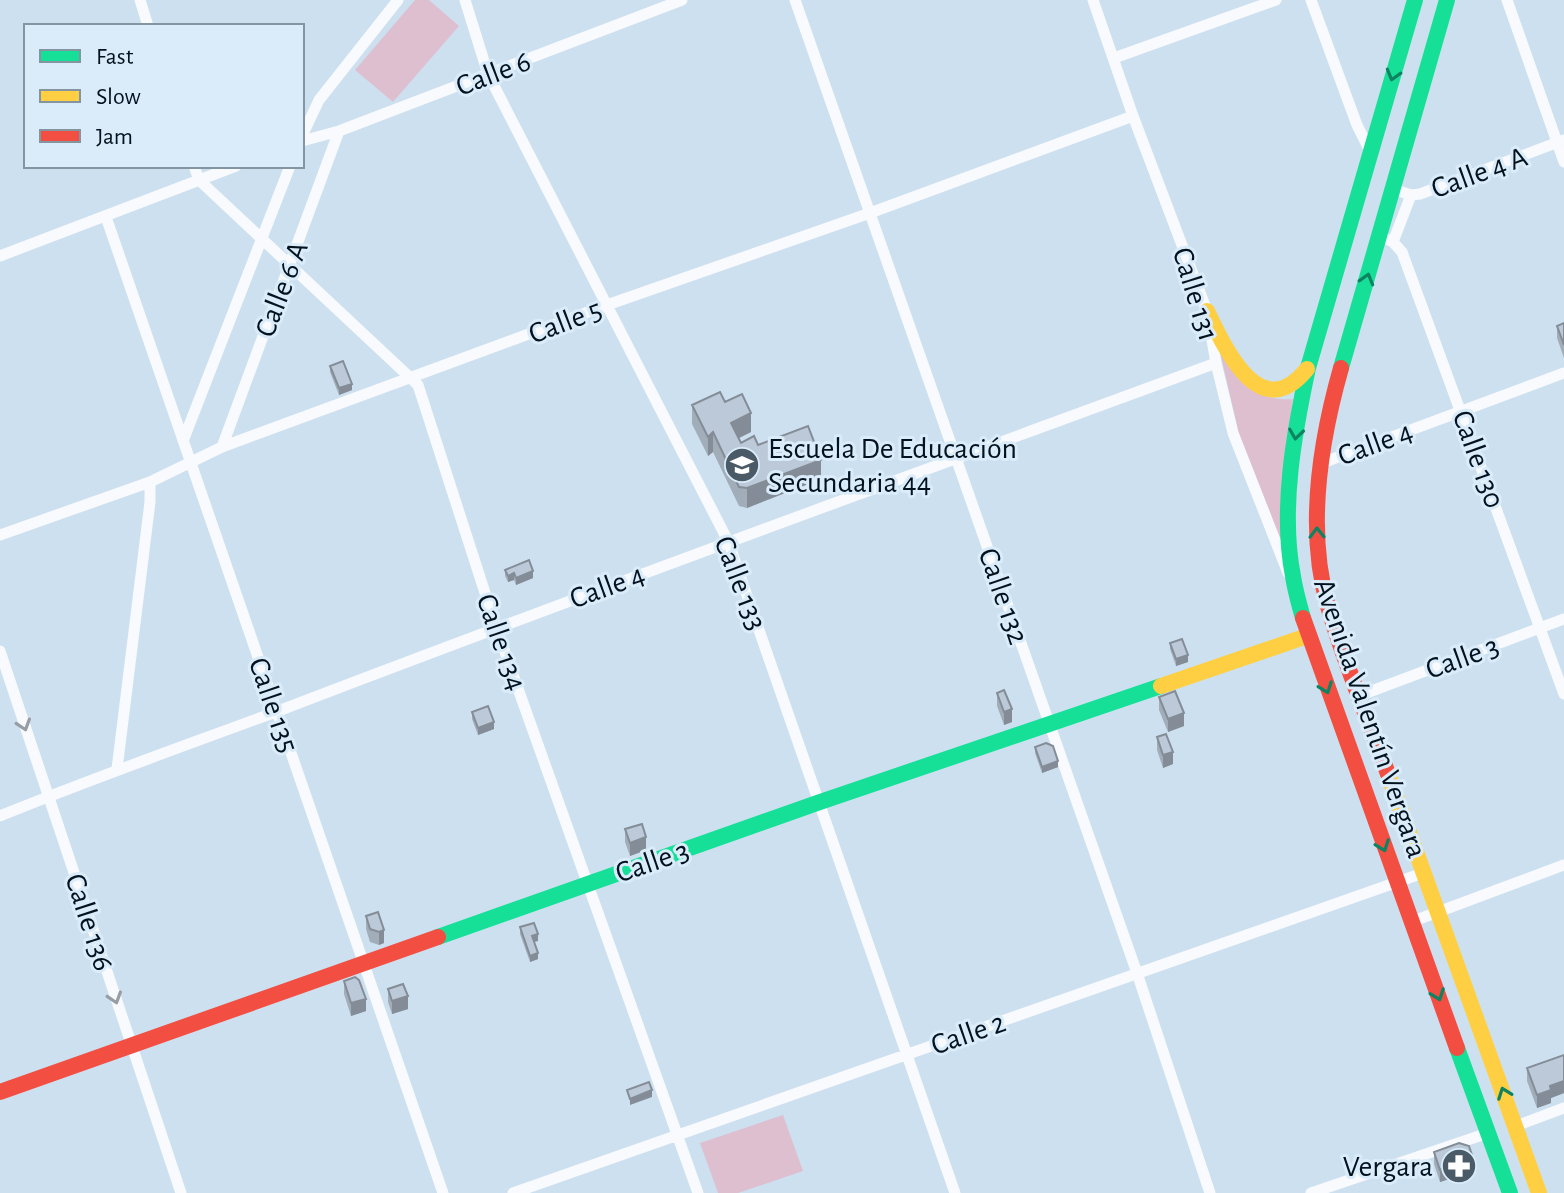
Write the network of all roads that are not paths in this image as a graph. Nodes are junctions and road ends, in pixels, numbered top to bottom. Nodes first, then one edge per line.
1 (140, 0) edge
2 (398, 0) edge
3 (465, 0) edge
4 (682, 0) edge
5 (795, 0) edge
6 (1093, 0) edge
7 (1276, 0) edge
8 (1311, 0) edge
9 (1415, 0) edge
10 (1447, 0) edge
11 (1507, 0) edge
12 (147, 24) edge
13 (1114, 58) junction
14 (488, 74) junction
15 (1133, 116) junction
16 (339, 131) junction
17 (304, 134) edge
18 (304, 139) edge
19 (1560, 142) edge
20 (1371, 153) junction
21 (1564, 162) edge
22 (195, 168) edge
23 (231, 168) edge
24 (289, 168) edge
25 (199, 180) junction
26 (1393, 189) junction
27 (1411, 195) junction
28 (870, 213) junction
29 (106, 217) junction
30 (263, 237) junction
31 (1386, 239) junction
32 (0, 256) edge
33 (290, 263) junction
34 (607, 305) junction
35 (1207, 311) junction
36 (1216, 363) junction
37 (1308, 368) junction
38 (1564, 373) edge
39 (413, 378) junction
40 (1462, 411) junction
41 (183, 441) junction
42 (222, 447) junction
43 (957, 459) junction
44 (191, 463) junction
45 (1322, 463) junction
46 (150, 482) junction
47 (0, 535) edge
48 (728, 541) junction
49 (1294, 588) junction
50 (1564, 619) edge
51 (496, 627) junction
52 (1539, 628) junction
53 (1307, 636) junction
54 (0, 651) edge
55 (1564, 694) edge
56 (1361, 695) junction
57 (276, 711) junction
58 (1049, 725) junction
59 (117, 769) junction
60 (48, 796) junction
61 (820, 802) junction
62 (0, 816) edge
63 (1564, 865) edge
64 (1423, 873) junction
65 (1397, 883) junction
66 (587, 884) junction
67 (1437, 912) junction
68 (1411, 922) junction
69 (363, 962) junction
70 (1137, 973) junction
71 (131, 1045) junction
72 (906, 1055) junction
73 (0, 1092) edge
74 (1564, 1108) edge
75 (1516, 1126) junction
76 (1488, 1133) junction
77 (677, 1135) junction
78 (181, 1193) edge
79 (443, 1193) edge
80 (513, 1193) edge
81 (698, 1193) edge
82 (955, 1193) edge
83 (1210, 1193) edge
84 (1311, 1193) edge
85 (1510, 1193) edge
86 (1539, 1193) edge

1 - 12 street
2 - 17 street
3 - 14 street, Calle 133
4 - 14 street, Calle 6
5 - 28 street, Calle 132
6 - 13 street, Calle 131
7 - 13 street
8 - 20 street
9 -> 20 main road, Avenida Valentín Vergara
10 - 26 main road, Avenida Valentín Vergara
11 - 19 street
13 - 15 street, Calle 131
14 - 16 street, Calle 6
14 - 34 street, Calle 133
15 - 28 street, Calle 5
15 - 35 street, Calle 131
16 - 18 street, Calle 6
16 - 33 street, Calle 6 A
19 - 21 street
19 - 27 street, Calle 4 A
20 - 37 main road, Avenida Valentín Vergara
22 - 25 street, Calle 134
23 - 25 street
24 - 30 street, Calle 6 A
25 - 29 street
25 - 30 street, Calle 134
26 - 27 street, Calle 4 A
26 - 31 main road, Avenida Valentín Vergara
27 - 31 street
28 - 34 street, Calle 5
28 - 43 street, Calle 132
29 - 32 street
29 - 41 street, Calle 135
30 - 33 street, Calle 134
30 - 41 street, Calle 6 A
31 - 40 street, Calle 130
45 -> 31 main road, Avenida Valentín Vergara
33 - 39 street, Calle 134
33 - 42 street, Calle 6 A
34 - 39 street, Calle 5
34 - 48 street, Calle 133
35 - 36 street, Calle 131
35 - 37 main road
36 - 43 street, Calle 4
36 - 49 street, Calle 131
37 -> 49 main road, Avenida Valentín Vergara
38 - 40 street, Calle 4
39 - 42 street, Calle 5
39 - 51 street, Calle 134
40 - 45 street, Calle 4
40 - 52 street, Calle 130
41 - 44 street, Calle 135
42 - 44 street, Calle 5
43 - 48 street, Calle 4
43 - 58 street, Calle 132
44 - 46 street, Calle 5
44 - 57 street, Calle 135
56 -> 45 main road, Avenida Valentín Vergara
46 - 47 street, Calle 5
46 - 59 street
48 - 51 street, Calle 4
48 - 61 street, Calle 133
49 - 53 main road, Avenida Valentín Vergara
50 - 52 street, Calle 3
51 - 57 street, Calle 4
51 - 66 street, Calle 134
52 - 55 street, Calle 130
52 - 56 street, Calle 3
53 - 58 main road, Calle 3
53 -> 65 main road, Avenida Valentín Vergara
54 -> 60 street, Calle 136
56 - 64 main road, Avenida Valentín Vergara
57 - 59 street, Calle 4
57 - 69 street, Calle 135
58 - 61 main road, Calle 3
58 - 70 street, Calle 132
59 - 60 street, Calle 4
60 - 62 street, Calle 4
60 -> 71 street, Calle 136
61 - 66 main road, Calle 3
61 - 72 street, Calle 133
63 - 67 street
64 - 65 street, Calle 2
64 - 67 main road, Avenida Valentín Vergara
65 - 68 main road, Avenida Valentín Vergara
65 - 70 street, Calle 2
66 - 69 main road, Calle 3
66 - 77 street, Calle 134
67 - 68 street
75 -> 67 main road, Avenida Valentín Vergara
68 -> 76 main road, Avenida Valentín Vergara
69 - 71 main road, Calle 3
69 - 79 street, Calle 135
70 - 72 street, Calle 2
70 - 83 street, Calle 132
71 - 73 main road, Calle 3
71 - 78 street, Calle 136
72 - 77 street, Calle 2
72 - 82 street, Calle 133
74 - 75 street
75 - 86 main road, Avenida Valentín Vergara
76 - 84 street
76 - 85 main road, Avenida Valentín Vergara
77 - 80 street, Calle 2
77 - 81 street, Calle 134

